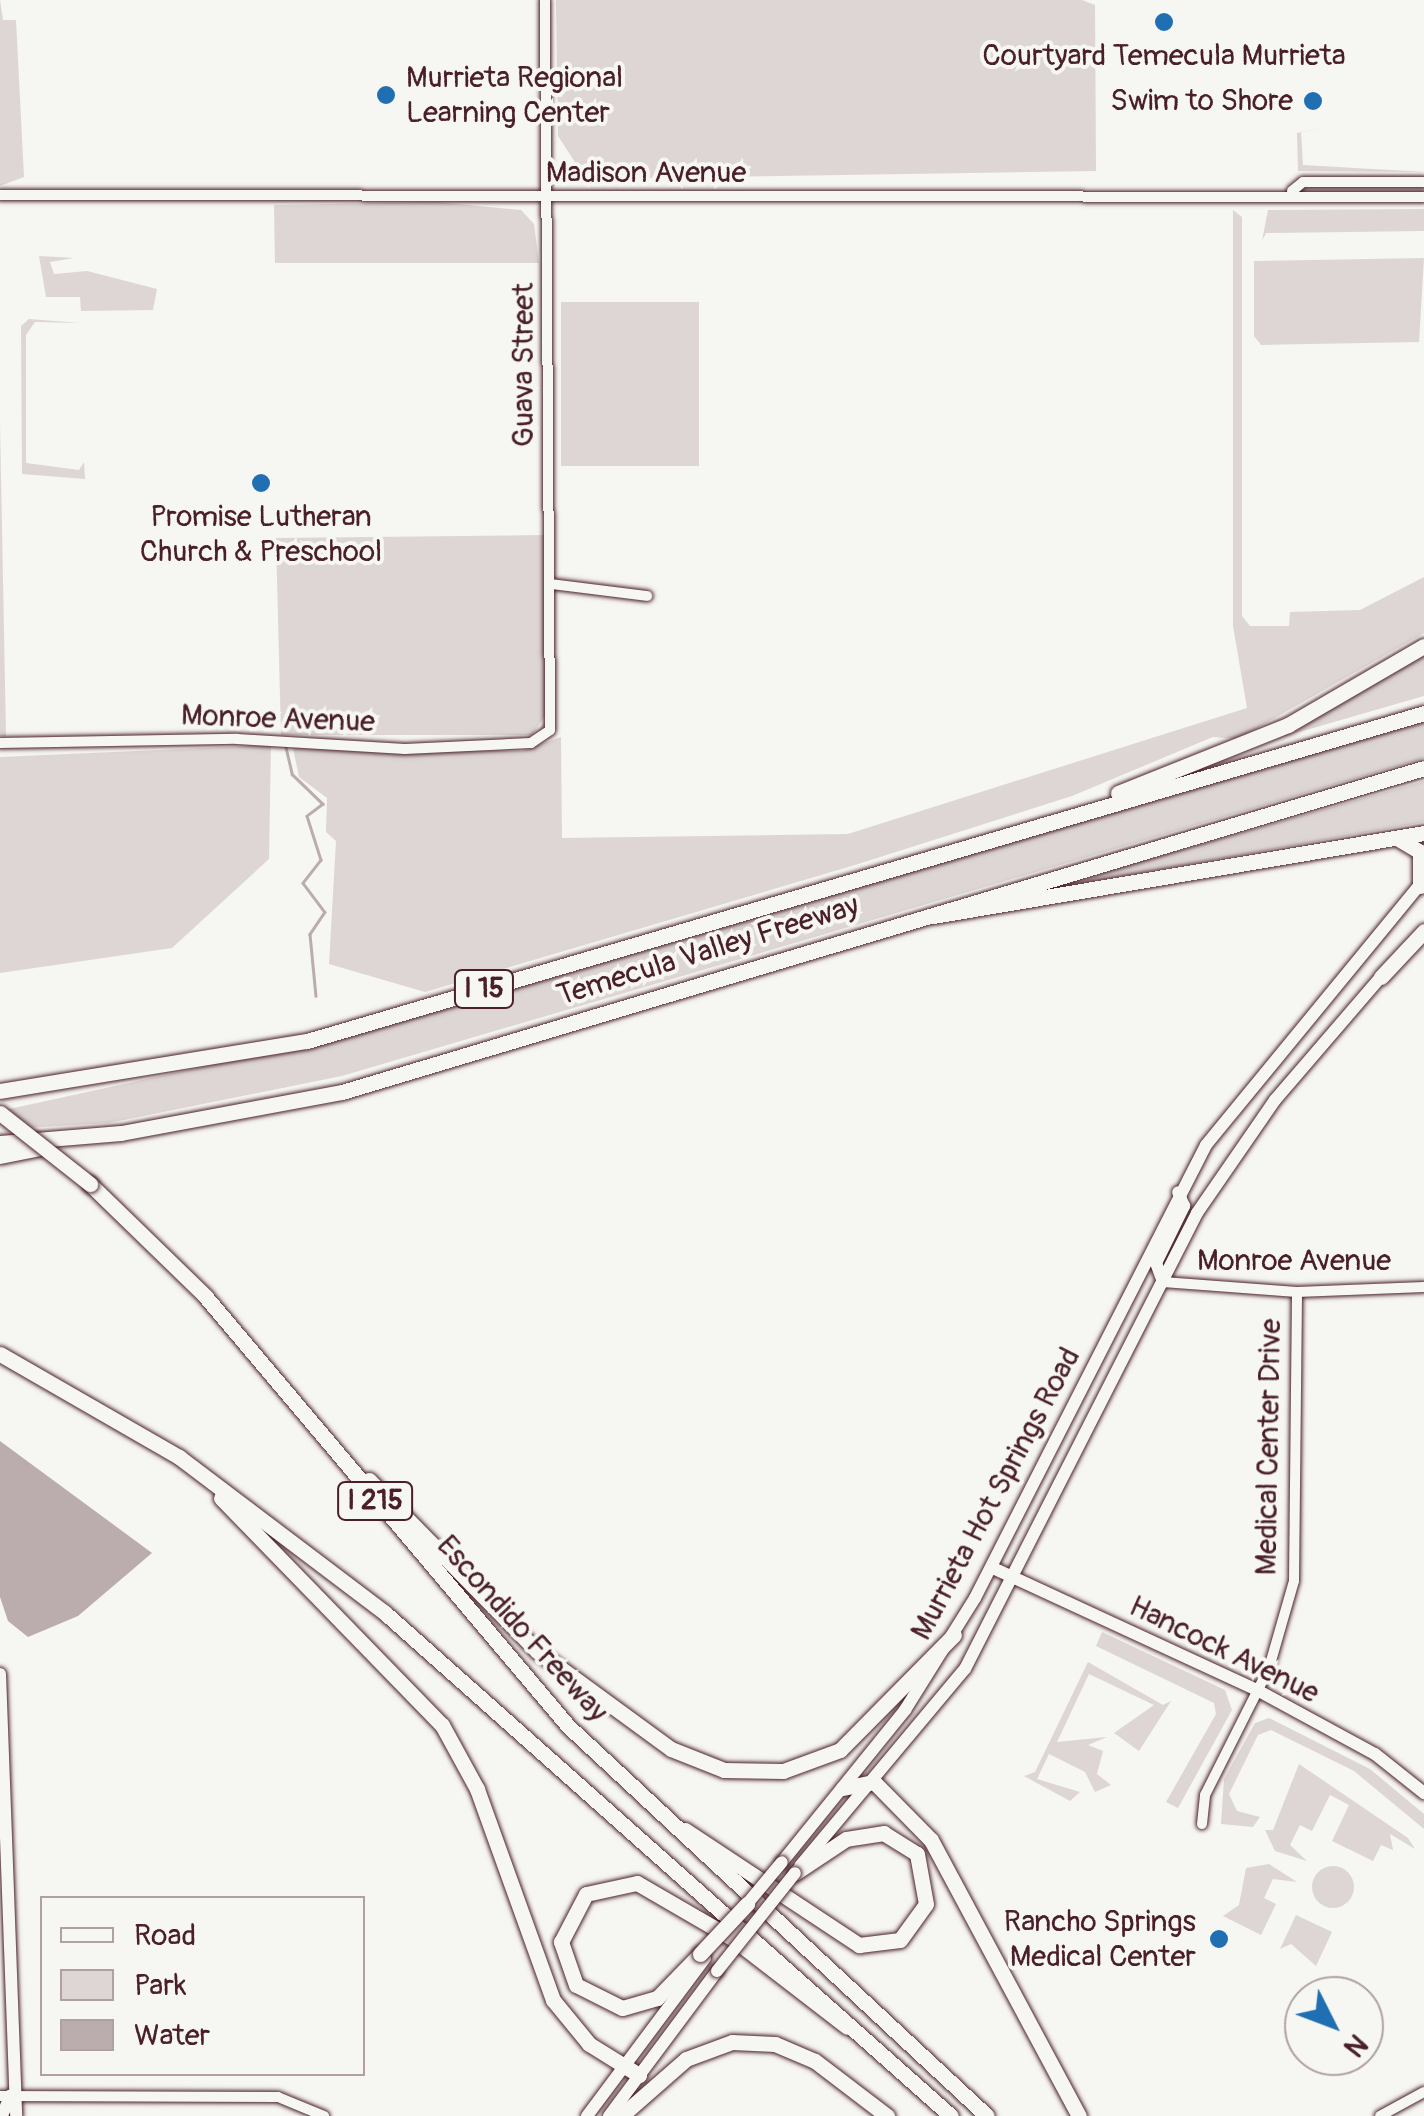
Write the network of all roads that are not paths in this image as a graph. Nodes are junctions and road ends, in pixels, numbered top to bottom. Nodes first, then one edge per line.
1 (545, 0) edge
2 (1424, 182) edge
3 (1292, 191) junction
4 (0, 195) edge
5 (1424, 197) edge
6 (548, 198) junction
7 (552, 584) junction
8 (647, 596) dead end
9 (1424, 646) edge
10 (1424, 711) edge
11 (550, 730) joint
12 (0, 743) edge
13 (1424, 768) edge
14 (1424, 834) edge
15 (1368, 836) junction
16 (960, 850) junction
17 (1422, 883) edge
18 (919, 914) junction
19 (1424, 927) edge
20 (1382, 977) joint
21 (0, 1092) edge
22 (0, 1113) edge
23 (121, 1133) junction
24 (0, 1143) edge
25 (0, 1156) edge
26 (1178, 1192) junction
27 (1164, 1282) junction
28 (1424, 1286) edge
29 (1297, 1292) junction
30 (0, 1354) edge
31 (284, 1388) junction
32 (179, 1456) junction
33 (993, 1568) junction
34 (1018, 1579) junction
35 (954, 1635) junction
36 (0, 1674) edge
37 (1257, 1690) junction
38 (874, 1782) junction
39 (843, 1788) junction
40 (1424, 1794) edge
41 (661, 1816) junction
42 (1202, 1824) dead end
43 (788, 1867) junction
44 (747, 1904) joint
45 (702, 1956) junction
46 (860, 2033) junction
47 (623, 2068) junction
48 (640, 2075) junction
49 (1424, 2092) edge
50 (5, 2096) edge
51 (2, 2116) edge
52 (16, 2116) edge
53 (324, 2116) edge
54 (587, 2116) edge
55 (609, 2116) edge
56 (622, 2116) edge
57 (887, 2116) edge
58 (951, 2116) edge
59 (988, 2116) edge
60 (1079, 2116) edge
61 (1380, 2116) edge

1 - 6 street, Guava Street
2 - 3 street, Madison Avenue
3 - 5 street, Madison Avenue
3 - 6 street, Madison Avenue
4 - 6 street, Madison Avenue
6 - 7 street, Guava Street
7 - 8 street
7 - 11 street, Guava Street
9 - 16 highway
10 - 16 highway, Temecula Valley Freeway / I 15
11 - 12 street, Monroe Avenue
13 - 18 highway, Temecula Valley Freeway / I 15
14 - 15 highway
15 - 17 highway
15 - 18 highway
16 - 21 highway, Temecula Valley Freeway / I 15
17 - 26 main road, Murrieta Hot Springs Road
18 - 23 highway, Temecula Valley Freeway / I 15
19 - 20 highway
20 - 27 main road, Murrieta Hot Springs Road
22 - 31 highway, Escondido Freeway / I 215, bridge
23 - 24 highway, Temecula Valley Freeway / I 15
23 - 25 highway
26 - 27 main road
26 - 33 main road, Murrieta Hot Springs Road
27 - 29 street, Monroe Avenue
27 - 34 main road, Murrieta Hot Springs Road
28 - 29 street, Monroe Avenue
29 - 37 street, Medical Center Drive
30 - 32 highway, Escondido Freeway / I 215
31 - 35 highway
31 - 41 highway, Escondido Freeway / I 215
32 - 46 highway, Escondido Freeway / I 215
32 - 47 highway
33 - 34 main road, Hancock Avenue
33 - 35 main road, Murrieta Hot Springs Road
34 - 37 main road, Hancock Avenue
34 - 38 main road, Murrieta Hot Springs Road
35 - 39 main road, Murrieta Hot Springs Road
36 - 50 main road
37 - 40 main road, Hancock Avenue
37 - 42 street, Medical Center Drive
38 - 39 highway
38 - 43 main road, Murrieta Hot Springs Road
38 - 60 highway
39 - 43 main road, Murrieta Hot Springs Road
41 - 43 highway
41 - 59 highway, Escondido Freeway / I 215
43 - 44 main road, Murrieta Hot Springs Road, bridge
43 - 48 main road, Murrieta Hot Springs Road, bridge
44 - 45 highway, bridge
45 - 46 highway
45 - 47 main road
46 - 58 highway, Escondido Freeway / I 215
47 - 48 highway
47 - 54 main road
48 - 55 main road, Murrieta Hot Springs Road
49 - 61 street
50 - 51 main road
50 - 52 main road
50 - 53 street
56 - 57 highway

